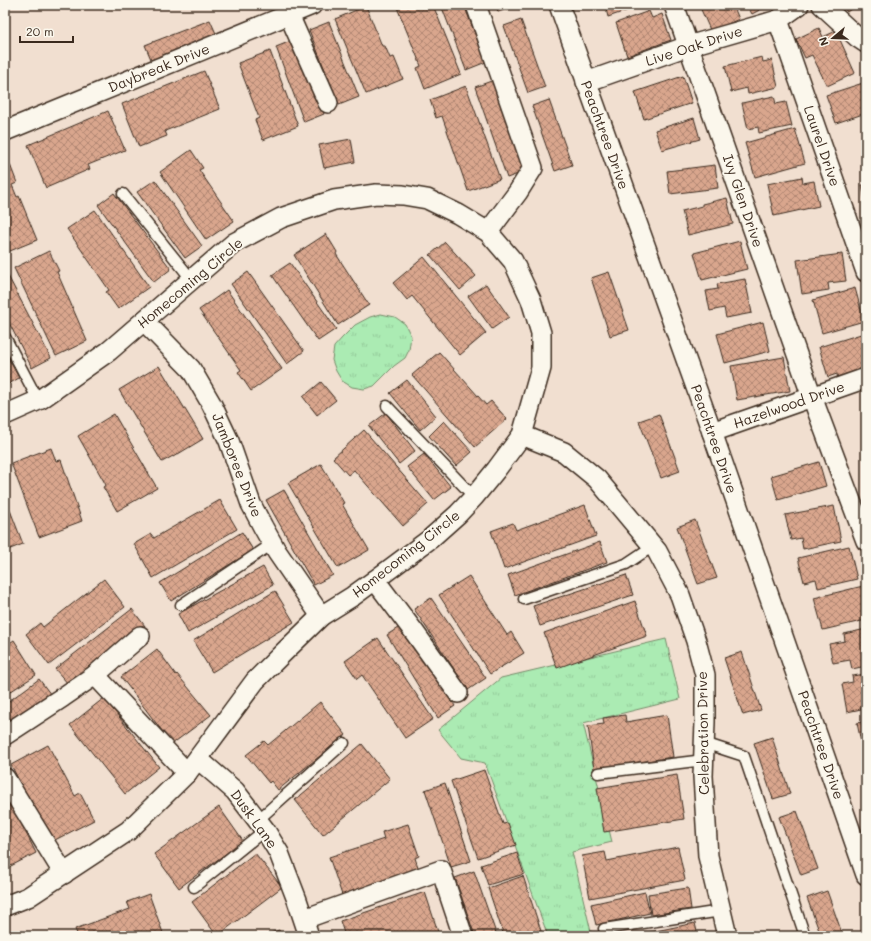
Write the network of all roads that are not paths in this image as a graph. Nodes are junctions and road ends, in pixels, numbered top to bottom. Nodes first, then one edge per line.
1 (312, 5) edge
2 (476, 5) edge
3 (559, 5) edge
4 (674, 5) edge
5 (798, 5) edge
6 (822, 5) edge
7 (288, 15) junction
8 (778, 20) junction
9 (866, 43) edge
10 (688, 46) junction
11 (586, 82) junction
12 (328, 103) dead end
13 (5, 132) edge
14 (123, 194) dead end
15 (859, 228) edge
16 (488, 232) junction
17 (866, 272) edge
18 (192, 280) junction
19 (144, 321) junction
20 (5, 336) edge
21 (866, 378) edge
22 (812, 397) junction
23 (38, 400) junction
24 (387, 406) dead end
25 (5, 415) edge
26 (712, 432) junction
27 (522, 435) junction
28 (474, 497) junction
29 (865, 537) edge
30 (272, 544) junction
31 (653, 546) junction
32 (375, 580) junction
33 (524, 599) dead end
34 (181, 605) dead end
35 (321, 616) junction
36 (140, 636) dead end
37 (95, 675) junction
38 (458, 693) dead end
39 (5, 735) edge
40 (344, 743) dead end
41 (704, 751) junction
42 (192, 766) junction
43 (598, 773) dead end
44 (5, 778) edge
45 (262, 825) junction
46 (64, 874) junction
47 (866, 875) edge
48 (194, 887) dead end
49 (5, 906) edge
50 (721, 911) junction
51 (307, 928) edge
52 (604, 930) dead end
53 (463, 936) edge
54 (727, 936) edge
55 (805, 936) edge

1 - 7 street, Daybreak Drive
2 - 16 street
3 - 11 street, Peachtree Drive
4 - 10 street, Ivy Glen Drive
5 - 8 street, Live Oak Drive
6 - 9 street
7 - 12 street
7 - 13 street, Daybreak Drive
8 - 10 street, Live Oak Drive
8 - 15 street, Laurel Drive
10 - 11 street, Live Oak Drive
10 - 22 street, Ivy Glen Drive
11 - 26 street, Peachtree Drive
14 - 18 lane
15 - 17 street, Laurel Drive
16 - 18 street, Homecoming Circle
16 - 27 street, Homecoming Circle
18 - 19 street, Homecoming Circle
19 - 23 street, Homecoming Circle
19 - 30 street, Jamboree Drive
20 - 23 lane
21 - 22 street, Hazelwood Drive
22 - 26 street, Hazelwood Drive
22 - 29 street, Ivy Glen Drive
23 - 25 street, Homecoming Circle
24 - 28 lane
26 - 47 street, Peachtree Drive
27 - 28 street, Homecoming Circle
27 - 31 street, Celebration Drive
28 - 32 street, Homecoming Circle
30 - 34 lane
30 - 35 street, Jamboree Drive
31 - 33 lane
31 - 41 street, Celebration Drive
32 - 35 street, Homecoming Circle
32 - 38 street
35 - 42 street, Homecoming Circle
36 - 37 street
37 - 39 street
37 - 42 street, Dusk Lane
40 - 45 lane
41 - 43 lane
41 - 50 street, Celebration Drive
41 - 55 lane
42 - 45 street, Dusk Lane
42 - 46 street, Homecoming Circle
44 - 46 street
45 - 48 lane
45 - 51 street, Dusk Lane
46 - 49 street, Homecoming Circle
50 - 52 lane
50 - 54 street, Celebration Drive
51 - 53 street

